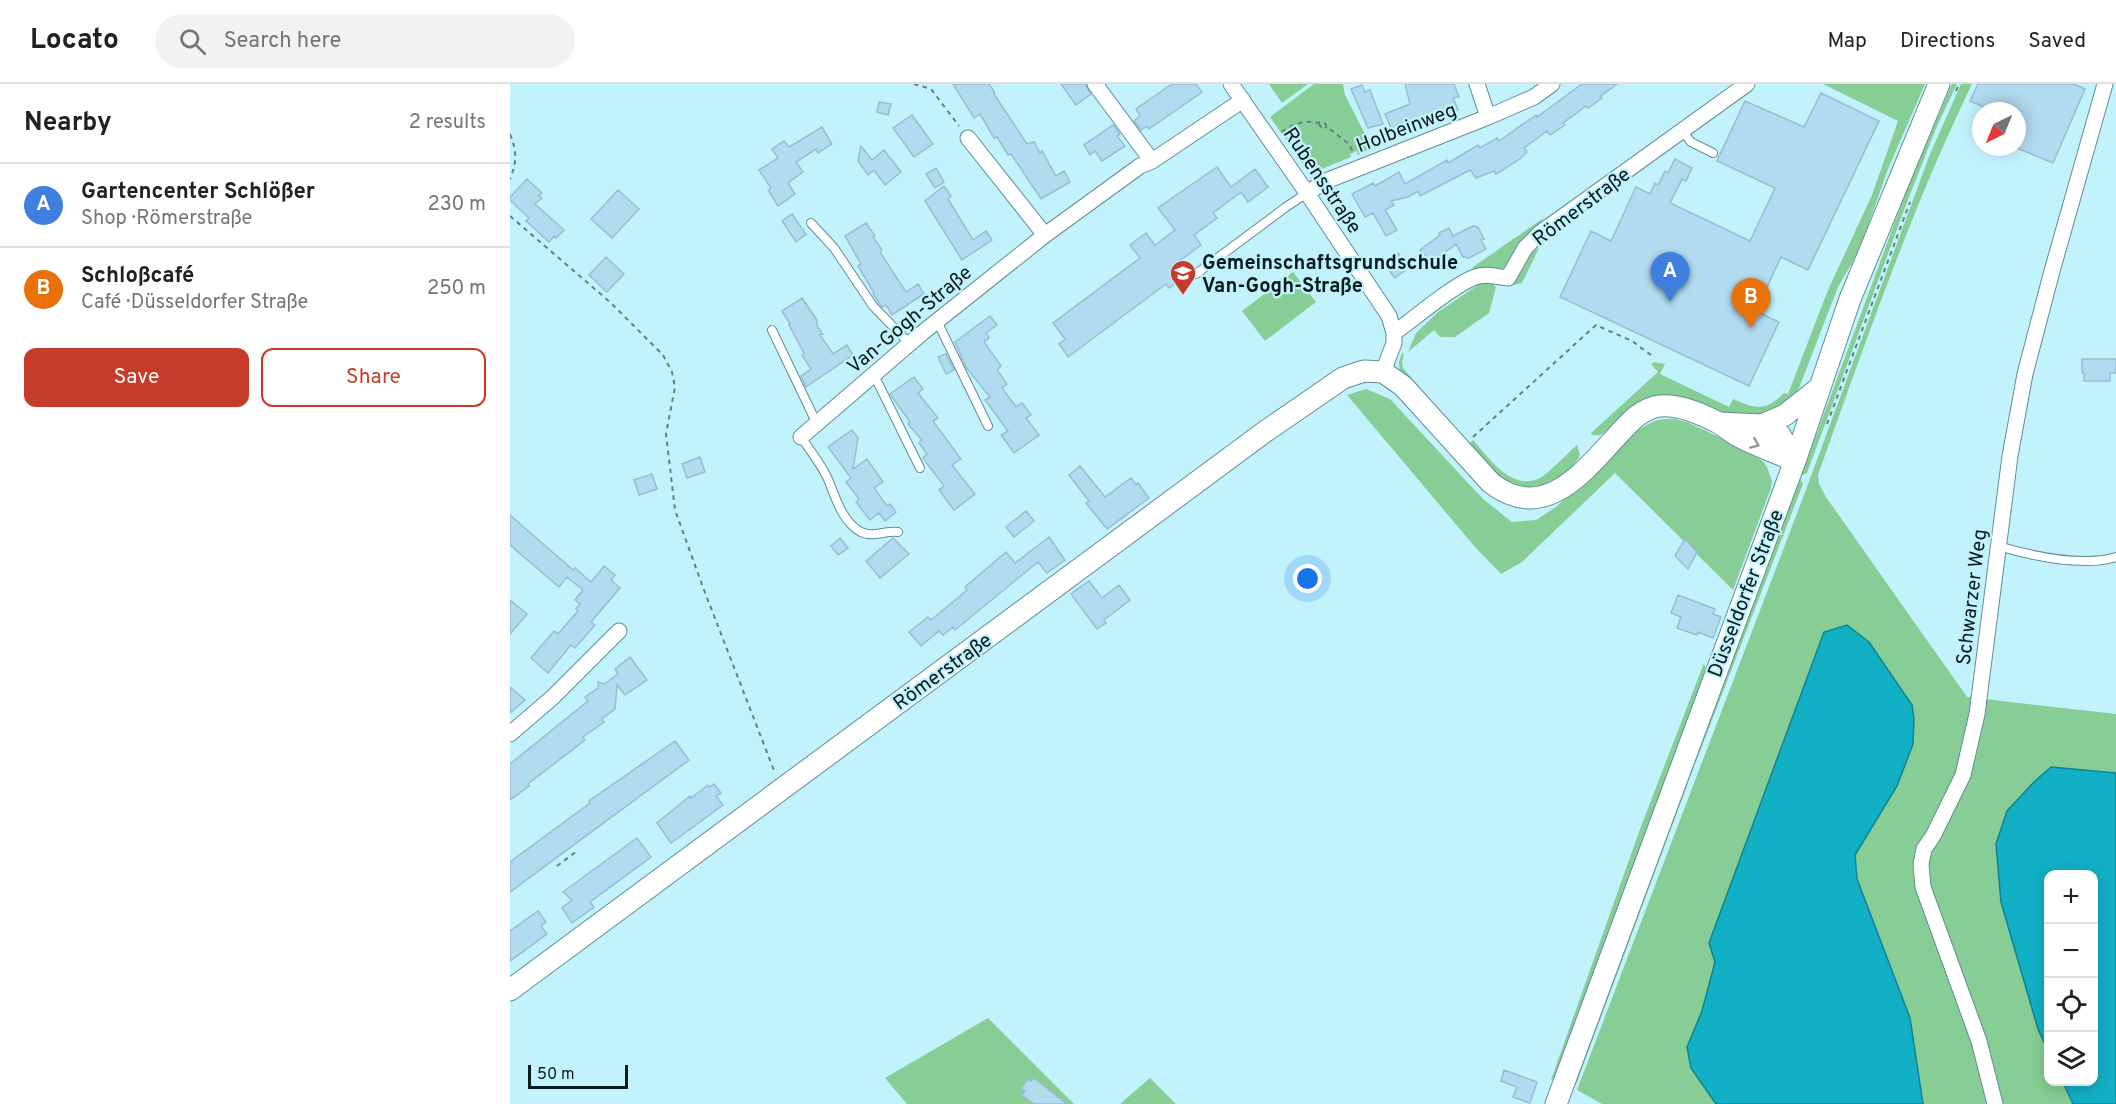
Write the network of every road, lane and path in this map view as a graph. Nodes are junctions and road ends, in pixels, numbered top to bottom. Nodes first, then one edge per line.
1 (914, 84) edge
2 (1095, 84) edge
3 (1231, 84) edge
4 (1477, 84) edge
5 (1552, 84) edge
6 (1747, 84) edge
7 (1939, 84) edge
8 (2105, 84) edge
9 (1243, 100) junction
10 (1488, 117) junction
11 (1682, 131) junction
12 (510, 134) edge
13 (968, 138) joint
14 (1270, 140) junction
15 (1713, 153) dead end
16 (1152, 161) junction
17 (1360, 167) junction
18 (510, 179) edge
19 (1307, 193) junction
20 (510, 216) edge
21 (811, 223) dead end
22 (1045, 235) junction
23 (1196, 274) dead end
24 (937, 321) junction
25 (772, 330) dead end
26 (1394, 333) junction
27 (910, 344) junction
28 (1651, 355) dead end
29 (1383, 372) junction
30 (874, 375) junction
31 (1819, 388) junction
32 (1718, 423) junction
33 (817, 424) junction
34 (1762, 425) junction
35 (988, 426) dead end
36 (801, 437) joint
37 (1469, 440) dead end
38 (1795, 461) junction
39 (920, 468) dead end
40 (898, 532) dead end
41 (1998, 546) junction
42 (2116, 557) edge
43 (619, 631) dead end
44 (510, 734) edge
45 (782, 789) junction
46 (577, 851) dead end
47 (557, 866) dead end
48 (510, 990) edge
49 (1556, 1104) edge
50 (1995, 1104) edge

1 - 13 path
2 - 16 street
3 - 9 street, Rubensstraße
4 - 10 street
5 - 10 street, Holbeinweg
6 - 11 street, Römerstraße
7 - 31 street, Düsseldorfer Straße
8 - 41 street, Schwarzer Weg
9 - 14 street, Rubensstraße
9 - 16 street, Van-Gogh-Straße
10 - 17 street, Holbeinweg
11 - 15 lane
11 - 26 street, Römerstraße
12 - 18 path
13 - 22 street
14 - 17 path
14 - 19 street, Rubensstraße
16 - 22 street, Van-Gogh-Straße
17 - 19 street, Holbeinweg
19 - 23 lane
19 - 26 street, Rubensstraße
20 - 45 path
21 - 27 lane
22 - 24 street, Van-Gogh-Straße
24 - 27 street, Van-Gogh-Straße
24 - 35 lane
25 - 33 lane
26 - 29 street
27 - 30 street, Van-Gogh-Straße
28 - 37 path
29 - 32 street
29 - 45 street, Römerstraße
30 - 33 street, Van-Gogh-Straße
30 - 39 lane
31 - 34 street
31 - 38 street, Düsseldorfer Straße
32 - 34 street
32 -> 38 street
33 - 36 street, Van-Gogh-Straße
34 - 38 street
36 - 40 lane
38 - 49 street, Düsseldorfer Straße
41 - 42 lane
41 - 50 street, Schwarzer Weg
43 - 44 street
45 - 48 street, Römerstraße
46 - 47 path

